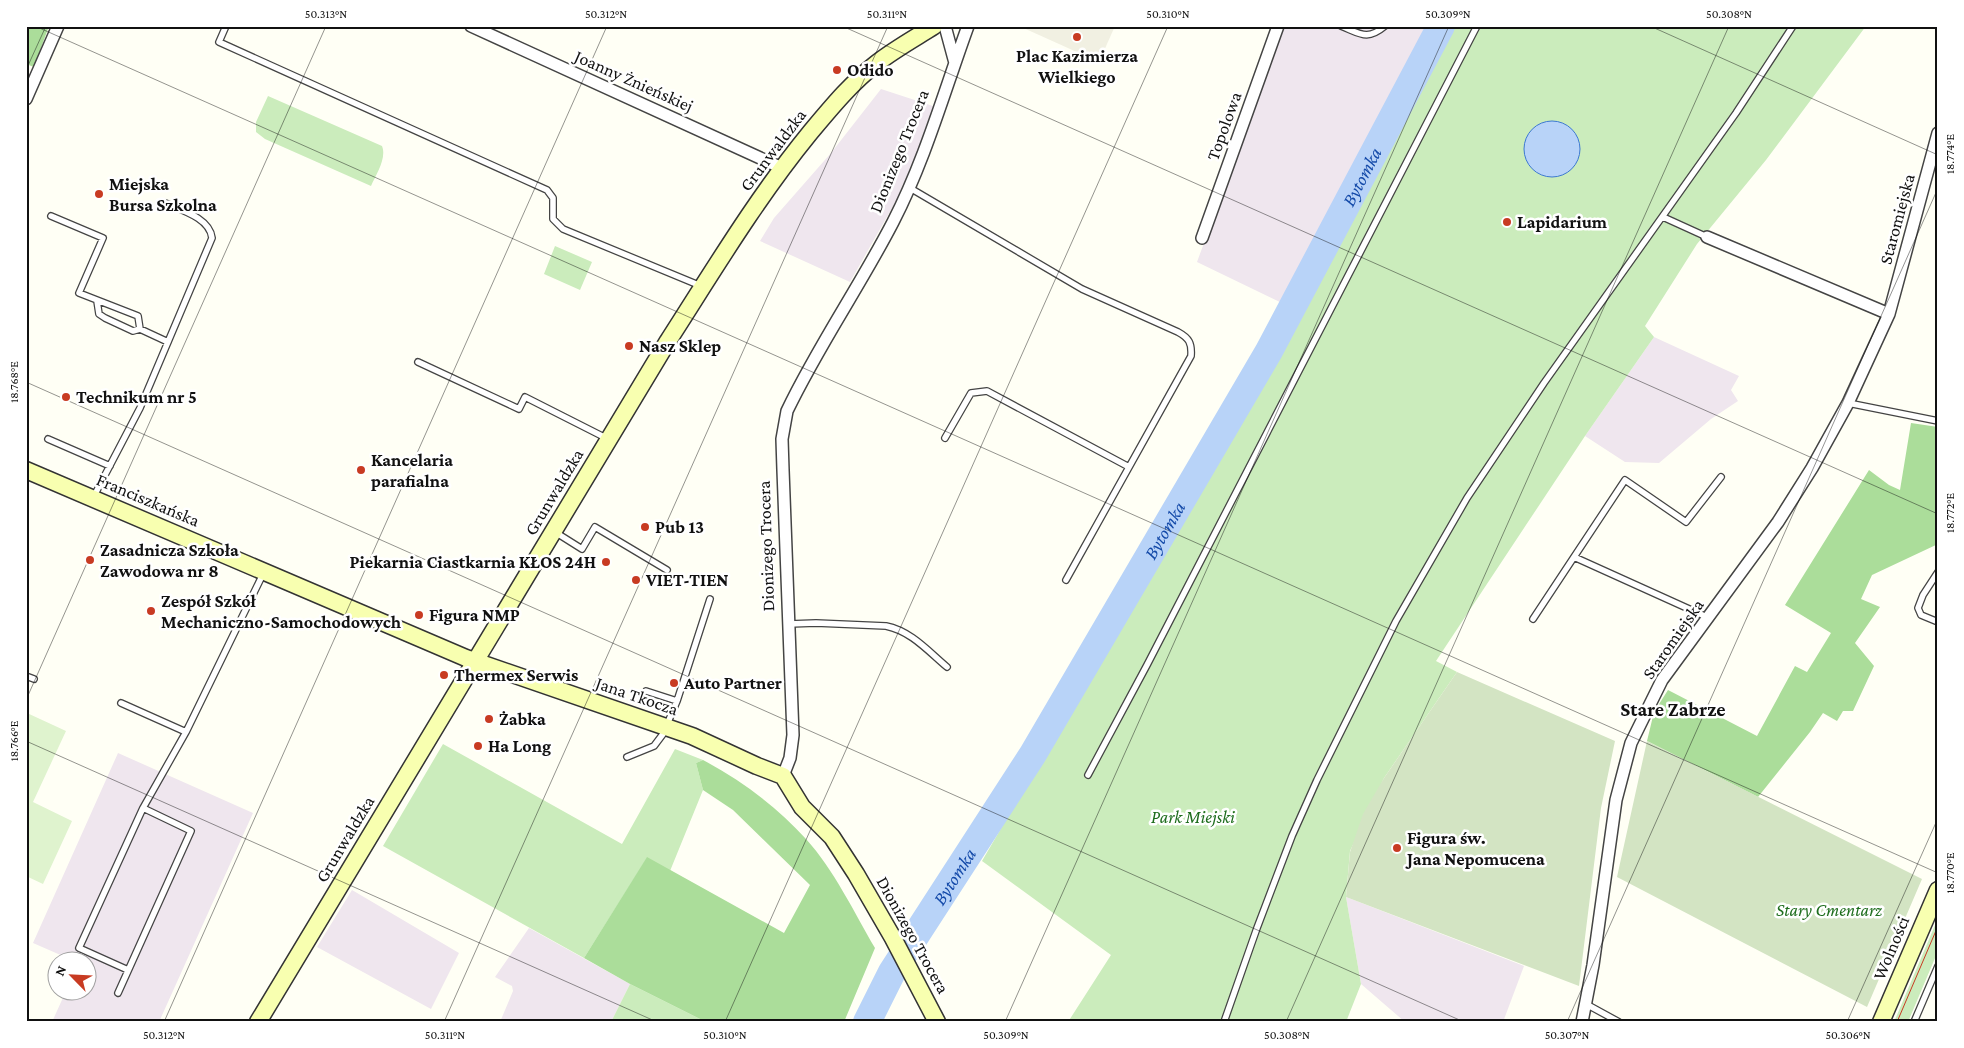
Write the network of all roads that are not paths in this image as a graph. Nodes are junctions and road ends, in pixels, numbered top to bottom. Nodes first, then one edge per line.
1 (58, 26) edge
2 (226, 26) edge
3 (471, 26) edge
4 (934, 26) edge
5 (945, 26) edge
6 (968, 26) edge
7 (1278, 26) edge
8 (1341, 26) edge
9 (1385, 26) edge
10 (1477, 26) edge
11 (1793, 26) edge
12 (955, 62) junction
13 (28, 91) edge
14 (1938, 133) edge
15 (1935, 153) edge
16 (782, 168) junction
17 (910, 188) junction
18 (165, 203) dead end
19 (51, 216) dead end
20 (1663, 217) junction
21 (1707, 236) joint
22 (1202, 238) dead end
23 (702, 287) junction
24 (98, 301) junction
25 (1889, 314) junction
26 (140, 329) junction
27 (168, 342) junction
28 (418, 362) dead end
29 (1848, 403) junction
30 (1938, 421) edge
31 (945, 438) dead end
32 (48, 439) dead end
33 (609, 439) junction
34 (110, 466) junction
35 (1129, 467) junction
36 (26, 470) edge
37 (1721, 477) dead end
38 (93, 498) junction
39 (554, 531) junction
40 (1574, 557) junction
41 (667, 570) dead end
42 (264, 572) junction
43 (1938, 572) edge
44 (1066, 580) dead end
45 (710, 599) dead end
46 (1708, 618) junction
47 (1534, 619) dead end
48 (1938, 622) edge
49 (788, 624) junction
50 (475, 662) junction
51 (947, 667) dead end
52 (26, 676) edge
53 (34, 679) dead end
54 (646, 691) dead end
55 (677, 701) junction
56 (121, 703) dead end
57 (665, 726) junction
58 (186, 732) junction
59 (627, 757) dead end
60 (1088, 775) dead end
61 (783, 776) junction
62 (143, 808) junction
63 (1938, 890) edge
64 (1938, 966) edge
65 (128, 970) junction
66 (118, 993) dead end
67 (1586, 1004) junction
68 (258, 1022) edge
69 (937, 1022) edge
70 (1224, 1022) edge
71 (1582, 1022) edge
72 (1619, 1022) edge
73 (1881, 1022) edge
74 (1914, 1022) edge

1 - 13 street
2 - 23 lane
3 - 16 street, Joanny Żnieńskiej
4 - 16 street, Grunwaldzka
5 - 12 street
6 - 12 street, Dionizego Trocera
7 - 22 street, Topolowa
8 - 9 lane
10 - 60 lane
11 - 20 lane
12 - 17 street, Dionizego Trocera
14 - 15 street, Staromiejska
15 - 25 street, Staromiejska
16 - 23 street, Grunwaldzka
17 - 35 lane
17 - 49 street, Dionizego Trocera
18 - 27 lane
19 - 24 lane
20 - 21 lane
20 - 70 lane
21 - 25 street
23 - 33 street, Grunwaldzka
24 - 26 lane
24 - 26 lane
25 - 29 street, Staromiejska
26 - 27 lane
27 - 34 lane
28 - 33 lane
29 - 30 lane
29 - 46 street, Staromiejska
31 - 35 lane
32 - 34 lane
33 - 39 street, Grunwaldzka
34 - 38 lane
35 - 44 lane
36 - 38 street, Franciszkańska
37 - 40 lane
38 - 42 street, Franciszkańska
39 - 41 lane
39 - 50 street, Grunwaldzka
40 - 46 lane
40 - 47 lane
42 - 50 street, Franciszkańska
42 - 58 lane
43 - 48 lane
45 - 55 lane
46 - 67 street, Staromiejska
49 - 51 lane
49 - 61 street, Dionizego Trocera
50 - 57 street, Jana Tkocza
50 - 68 street, Grunwaldzka
52 - 53 lane
54 - 55 lane
55 - 57 lane
56 - 58 lane
57 - 59 lane
57 - 61 street, Jana Tkocza
58 - 62 lane
61 - 69 street, Dionizego Trocera
62 - 65 lane
62 - 65 lane
63 - 73 street, Wolności
64 - 74 lane
65 - 66 lane
67 - 71 street, Staromiejska
67 - 72 lane

